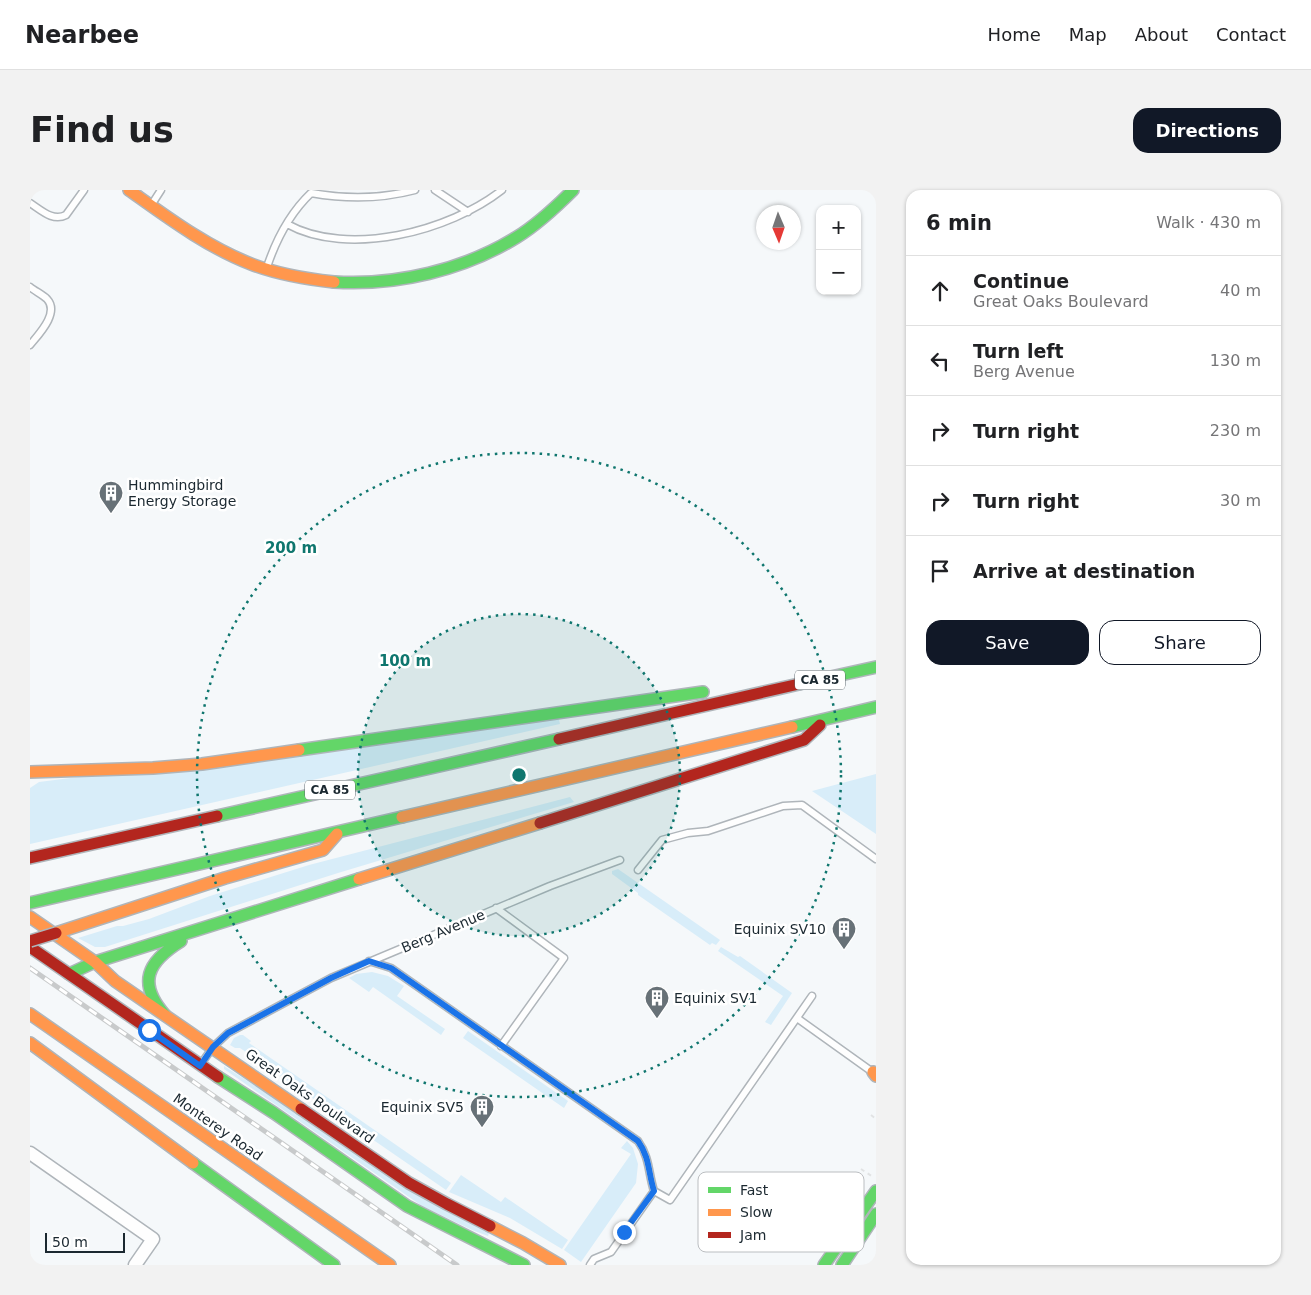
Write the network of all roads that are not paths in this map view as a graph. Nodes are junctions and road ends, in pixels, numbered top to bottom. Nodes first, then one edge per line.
1 (84, 190) edge
2 (161, 190) edge
3 (414, 190) edge
4 (435, 190) edge
5 (502, 190) edge
6 (572, 190) edge
7 (131, 191) edge
8 (30, 203) edge
9 (151, 206) junction
10 (468, 212) junction
11 (286, 224) junction
12 (266, 269) junction
13 (30, 288) edge
14 (30, 346) edge
15 (876, 667) edge
16 (764, 693) junction
17 (876, 707) edge
18 (826, 719) junction
19 (30, 772) edge
20 (339, 831) junction
21 (30, 858) edge
22 (876, 859) edge
23 (620, 860) dead end
24 (638, 870) dead end
25 (30, 903) edge
26 (496, 908) junction
27 (30, 917) edge
28 (208, 927) junction
29 (30, 941) edge
30 (30, 947) edge
31 (369, 961) junction
32 (95, 962) junction
33 (69, 974) junction
34 (812, 996) dead end
35 (30, 1014) edge
36 (165, 1015) junction
37 (797, 1018) junction
38 (30, 1043) edge
39 (501, 1046) junction
40 (213, 1047) junction
41 (200, 1066) junction
42 (875, 1074) edge
43 (30, 1153) edge
44 (654, 1191) junction
45 (876, 1191) edge
46 (864, 1208) edge
47 (876, 1214) edge
48 (864, 1233) edge
49 (833, 1252) edge
50 (851, 1252) edge
51 (134, 1265) edge
52 (334, 1265) edge
53 (390, 1265) edge
54 (524, 1265) edge
55 (560, 1265) edge
56 (590, 1265) edge
57 (824, 1265) edge
58 (842, 1265) edge

1 - 8 lane
2 - 9 lane
3 - 11 lane
4 - 10 lane
5 - 10 lane
6 - 12 main road
7 - 9 main road
9 - 12 main road
10 - 11 lane
11 - 12 lane
13 - 14 lane
15 - 16 main road, CA 85
16 - 19 main road
16 - 21 main road, CA 85
17 - 18 main road
18 - 20 main road
18 - 28 main road
20 - 25 main road
20 - 29 main road, bridge
22 - 24 lane
23 - 26 lane, Berg Avenue
26 - 31 lane, Berg Avenue
26 - 39 lane
27 - 32 main road, Great Oaks Boulevard
28 - 32 main road
28 - 36 main road
30 - 33 main road
31 - 39 lane
31 - 40 lane, Berg Avenue
32 - 33 main road
32 - 36 main road, Great Oaks Boulevard
33 - 41 main road
34 - 37 lane
35 - 53 main road, Monterey Road
36 - 40 main road, Great Oaks Boulevard
37 - 42 lane
37 - 44 lane
38 - 52 main road
39 - 44 lane
40 - 41 lane, Berg Avenue
40 - 55 main road, Great Oaks Boulevard
41 - 54 main road
43 - 51 street
44 - 56 lane
45 - 46 main road
47 - 48 main road
49 - 57 main road
50 - 58 main road

